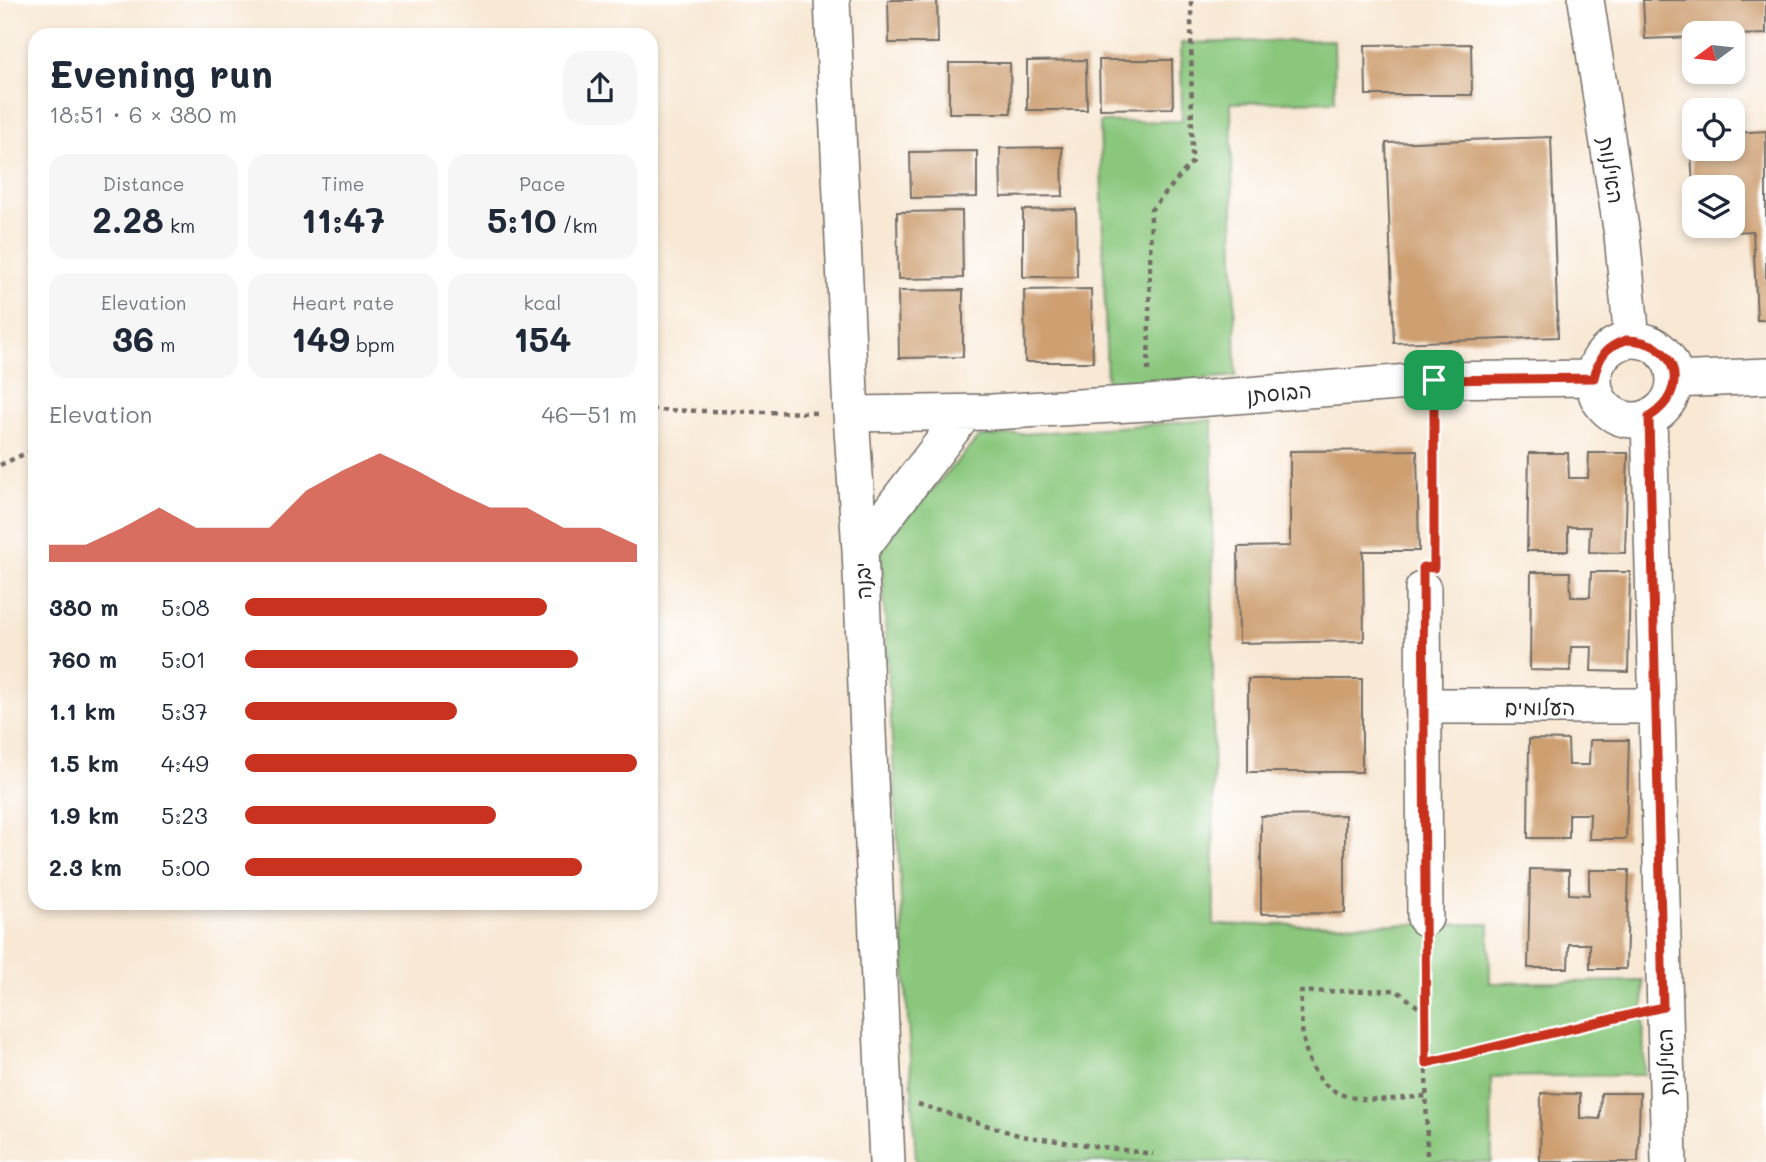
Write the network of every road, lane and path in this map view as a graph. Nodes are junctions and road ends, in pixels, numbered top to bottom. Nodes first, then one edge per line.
1 (832, 0) edge
2 (1191, 0) edge
3 (1586, 0) edge
4 (1632, 340) junction
5 (1766, 376) edge
6 (1594, 378) junction
7 (1434, 380) junction
8 (1674, 380) junction
9 (1147, 403) junction
10 (658, 410) edge
11 (965, 413) junction
12 (851, 414) junction
13 (1649, 417) junction
14 (28, 452) edge
15 (0, 466) edge
16 (860, 550) junction
17 (1423, 589) joint
18 (1423, 706) junction
19 (1656, 706) junction
20 (1425, 918) joint
21 (1663, 1007) junction
22 (1426, 1013) junction
23 (1426, 1063) junction
24 (884, 1093) junction
25 (1426, 1096) junction
26 (1153, 1154) dead end
27 (887, 1162) edge
28 (1427, 1162) edge
29 (1669, 1162) edge

1 - 12 street, יבנה
2 - 9 path
3 - 4 street, האילנות
4 - 6 street
4 - 8 street
5 - 8 street
6 - 7 street, הבוסתן
6 - 13 street
7 - 9 street, הבוסתן
7 - 17 path
8 - 13 street
9 - 11 street, הבוסתן
10 - 12 path
11 - 12 street, הבוסתן
11 - 16 street
12 - 16 street, יבנה
13 - 19 street, האילנות
14 - 15 path
16 - 24 street, יבנה
17 - 18 street
18 - 19 street, העלומים
18 - 20 street
19 - 21 street, האילנות
20 - 22 path
21 - 23 path
21 - 29 street, האילנות
22 - 23 path
22 - 25 path
23 - 25 path
24 - 26 path
24 - 27 street, יבנה
25 - 28 path

